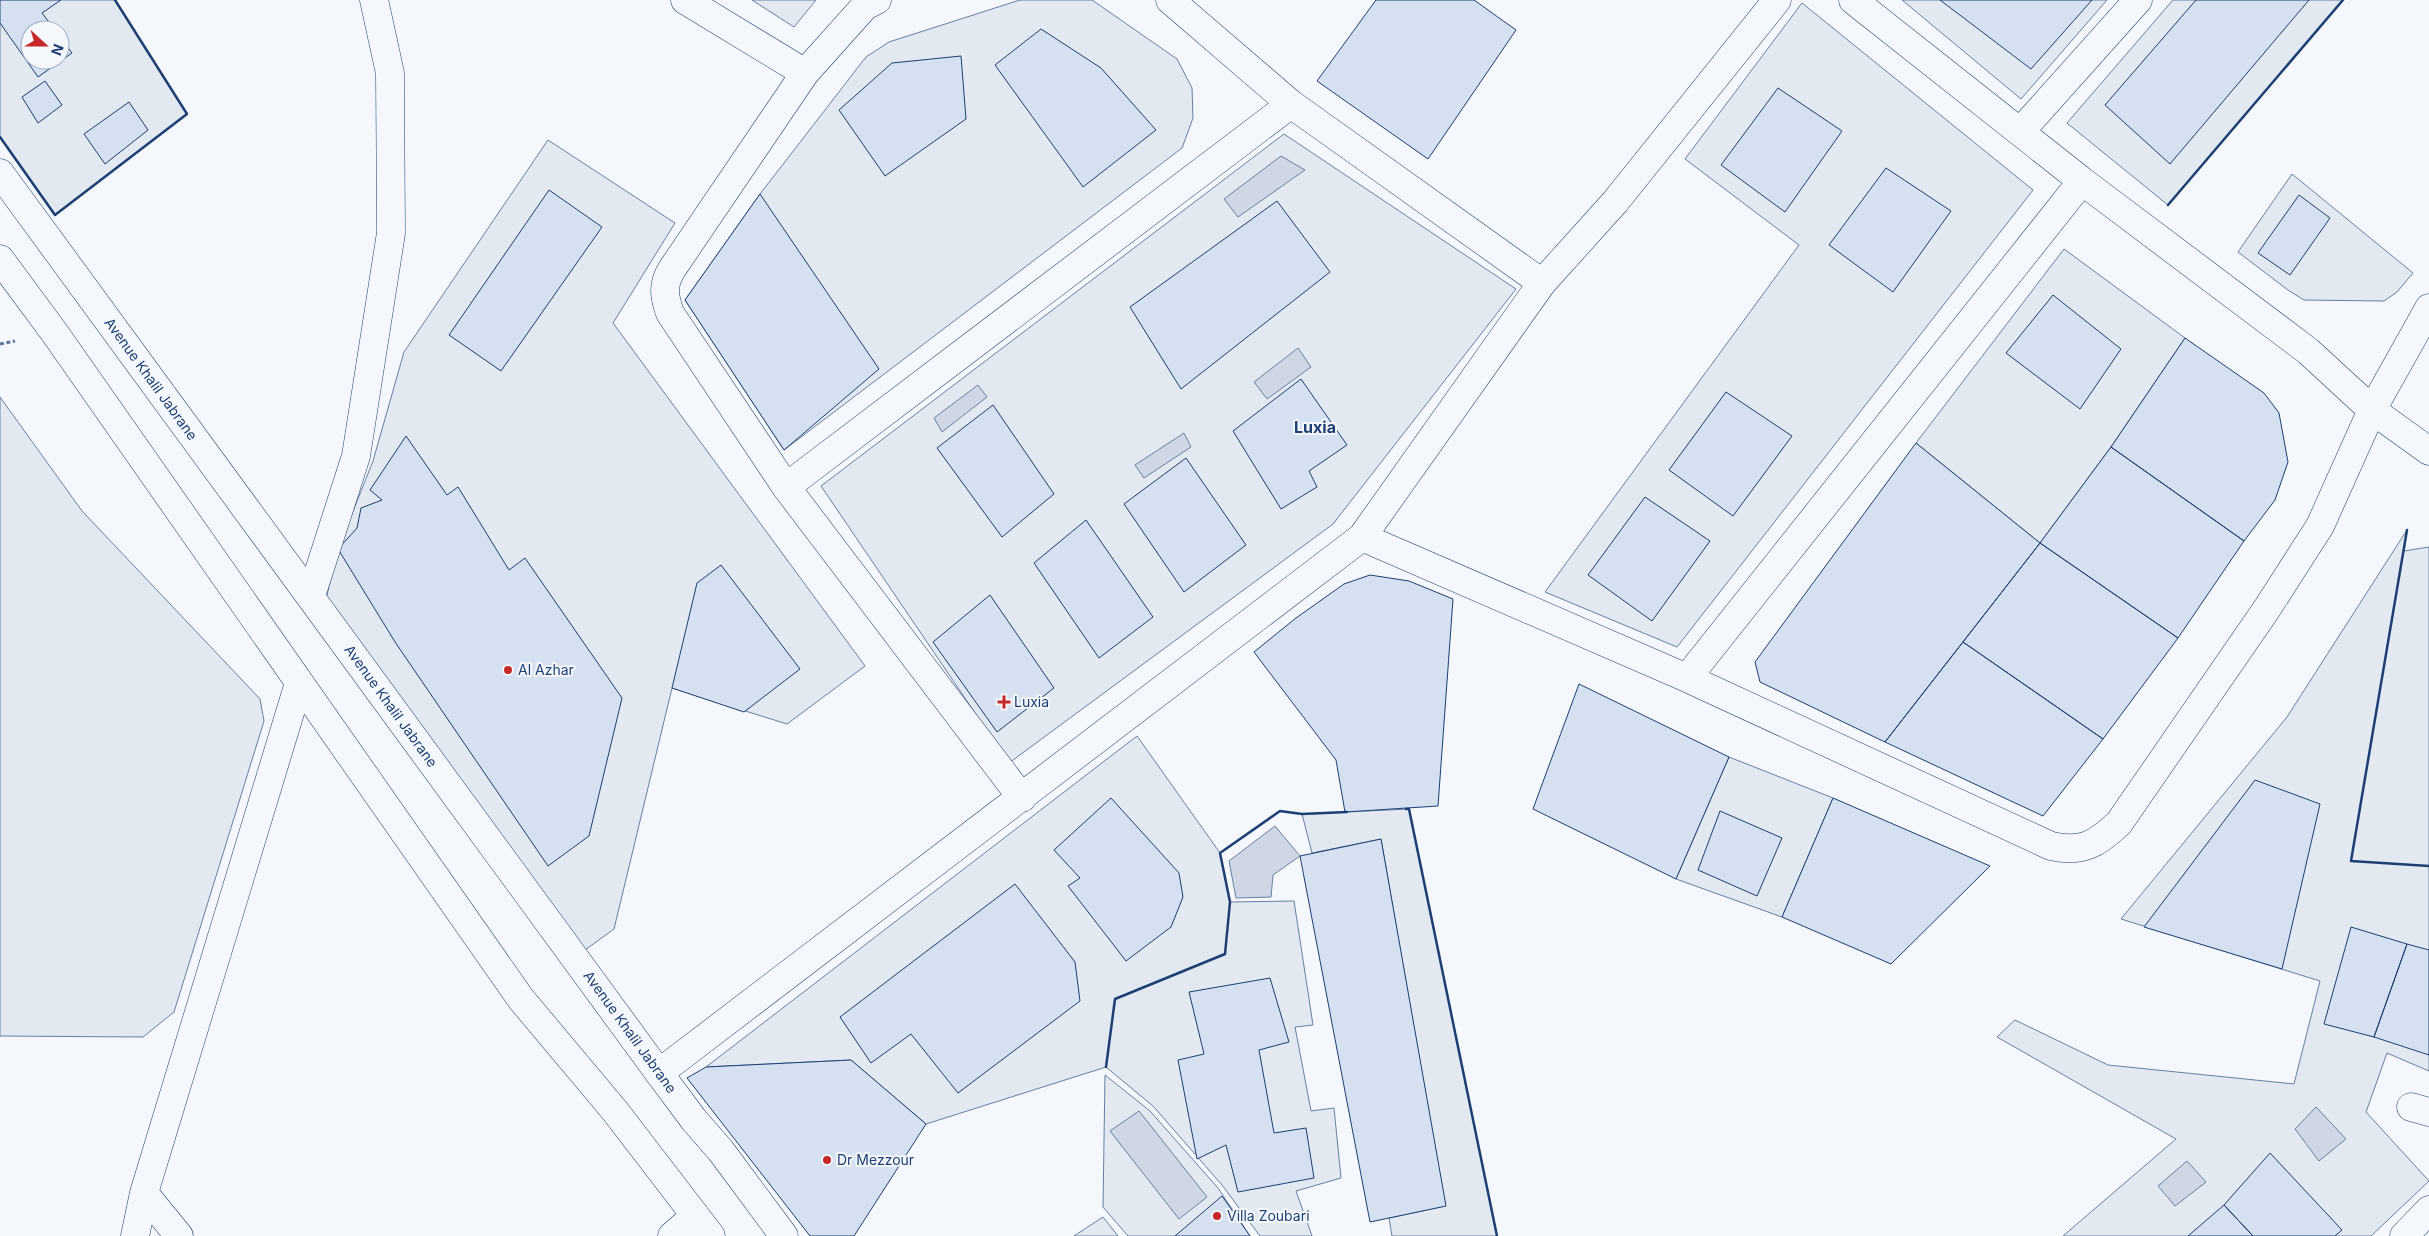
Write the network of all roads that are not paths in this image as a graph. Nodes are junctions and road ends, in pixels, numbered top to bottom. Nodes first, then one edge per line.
1 (374, 0) edge
2 (685, 0) edge
3 (877, 0) edge
4 (1170, 0) edge
5 (1777, 0) edge
6 (1853, 0) edge
7 (2138, 0) edge
8 (805, 73) junction
9 (1292, 104) junction
10 (2020, 132) junction
11 (0, 173) edge
12 (2082, 181) junction
13 (0, 259) edge
14 (1542, 283) junction
15 (2429, 308) edge
16 (2372, 410) junction
17 (2429, 451) edge
18 (786, 487) junction
19 (1362, 537) junction
20 (311, 596) junction
21 (1687, 678) junction
22 (299, 683) junction
23 (1022, 798) junction
24 (659, 1073) junction
25 (144, 1193) junction
26 (2429, 1210) edge
27 (703, 1226) edge
28 (135, 1236) edge
29 (178, 1236) edge
30 (672, 1236) edge
31 (784, 1236) edge
32 (2404, 1236) edge

1 - 20 street
2 - 8 street
3 - 8 street
4 - 9 street
5 - 14 street
6 - 10 street
7 - 10 street
8 - 18 street
9 - 14 street
9 - 18 street
10 - 12 street
11 - 20 street, Avenue Khalil Jabrane
12 - 16 street
12 - 21 street
13 - 22 street
14 - 19 street
15 - 16 street
16 - 17 street
16 - 21 street
18 - 23 street
19 - 21 street
19 - 23 street
20 - 24 street, Avenue Khalil Jabrane
22 - 25 street
22 - 27 street
23 - 24 street
24 - 31 street, Avenue Khalil Jabrane
25 - 28 street
25 - 29 street
26 - 32 street
27 - 30 street

